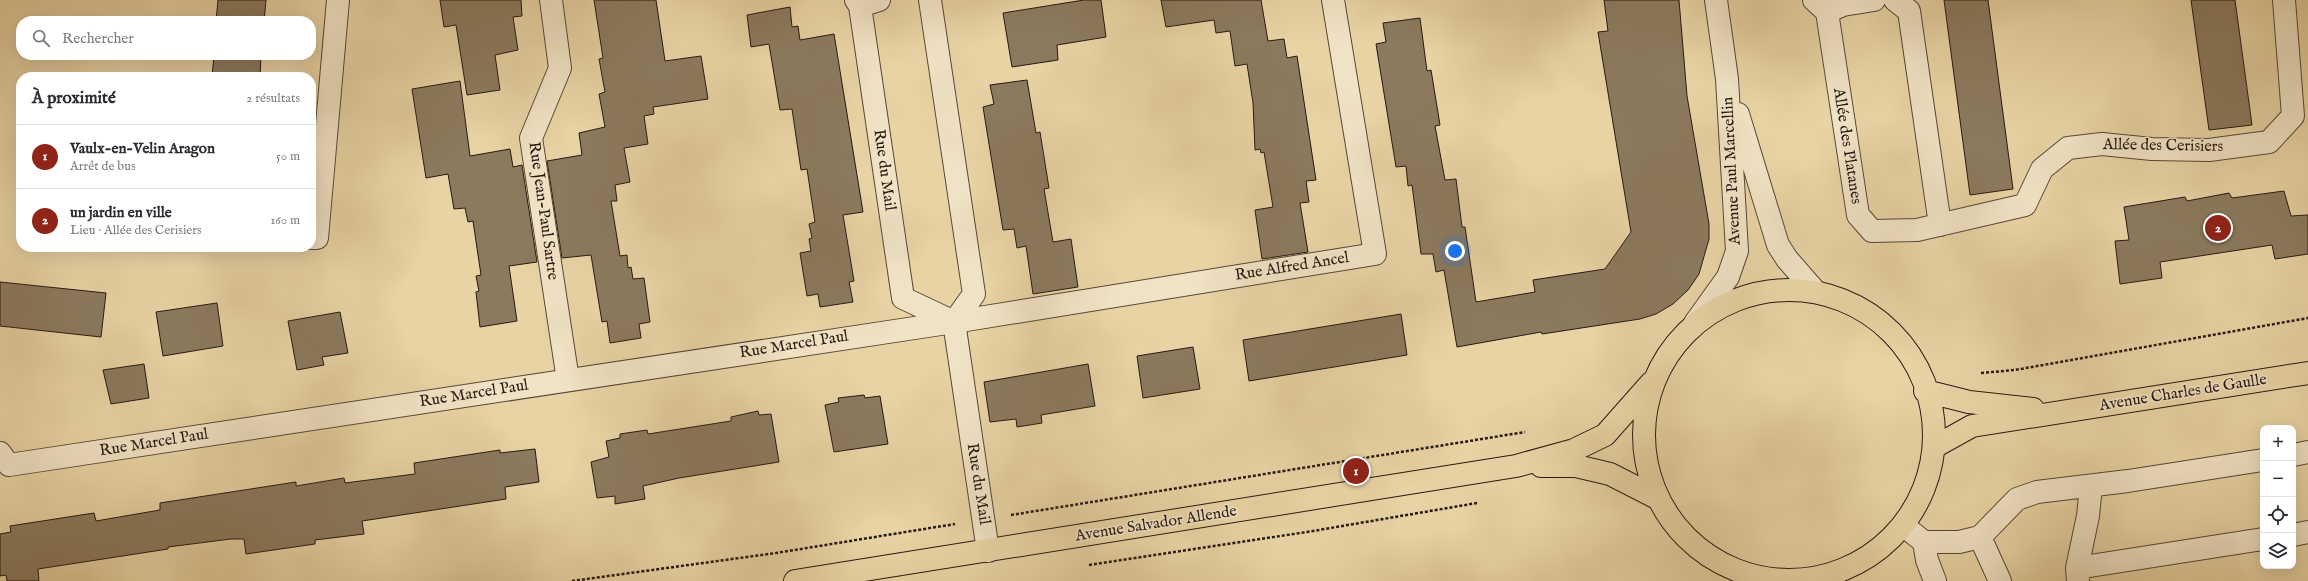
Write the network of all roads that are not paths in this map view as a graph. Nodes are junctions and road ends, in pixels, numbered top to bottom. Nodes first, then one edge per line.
1 (338, 0) edge
2 (551, 0) edge
3 (930, 0) edge
4 (1333, 0) edge
5 (1716, 0) edge
6 (1874, 0) edge
7 (1895, 0) edge
8 (2284, 0) edge
9 (865, 2) edge
10 (1820, 6) edge
11 (1727, 79) junction
12 (1962, 221) joint
13 (1940, 225) junction
14 (316, 238) edge
15 (1814, 290) junction
16 (954, 322) junction
17 (1695, 323) junction
18 (2308, 373) edge
19 (568, 380) junction
20 (1653, 381) junction
21 (1925, 391) junction
22 (2058, 412) junction
23 (1936, 446) junction
24 (2308, 452) edge
25 (0, 453) edge
26 (2296, 454) edge
27 (2260, 460) edge
28 (1516, 466) junction
29 (2091, 486) junction
30 (1657, 498) junction
31 (1904, 526) junction
32 (2308, 532) edge
33 (2296, 534) edge
34 (1980, 538) junction
35 (2260, 540) edge
36 (1924, 542) junction
37 (988, 551) junction
38 (1724, 566) junction
39 (1855, 572) edge
40 (2077, 574) edge
41 (795, 581) edge
42 (1744, 581) edge
43 (1935, 581) edge
44 (2000, 581) edge

1 - 14 street
2 - 19 street, Rue Jean-Paul Sartre
3 - 16 street
4 - 16 street, Rue Alfred Ancel
5 - 11 street, Avenue Paul Marcellin
6 - 10 street, Allée des Platanes
7 - 13 street
8 - 12 street, Allée des Cerisiers
9 - 16 street, Rue du Mail
10 - 13 street, Allée des Platanes
11 - 15 street, Avenue Paul Marcellin
11 - 17 street, Avenue Paul Marcellin
12 - 13 street, Allée des Platanes
15 - 17 main road
15 - 21 main road
16 - 19 street, Rue Marcel Paul
16 - 37 street, Rue du Mail
17 - 20 main road
18 - 22 main road, Avenue Charles de Gaulle
19 - 25 street, Rue Marcel Paul
20 - 28 main road, Avenue Salvador Allende
20 - 30 main road
21 - 22 main road, Avenue Charles de Gaulle
21 - 23 main road
22 - 23 main road, Avenue Charles de Gaulle
23 - 31 main road
24 - 26 street
27 - 29 street
28 - 30 main road, Avenue Salvador Allende
28 - 37 main road, Avenue Salvador Allende
29 - 34 street
29 - 40 street
30 - 38 main road
31 - 36 street
31 - 39 main road
32 - 33 street
34 - 36 street
34 - 44 street
35 - 40 street
36 - 43 street
37 - 41 main road, Avenue Salvador Allende
38 - 39 main road
38 - 42 main road

